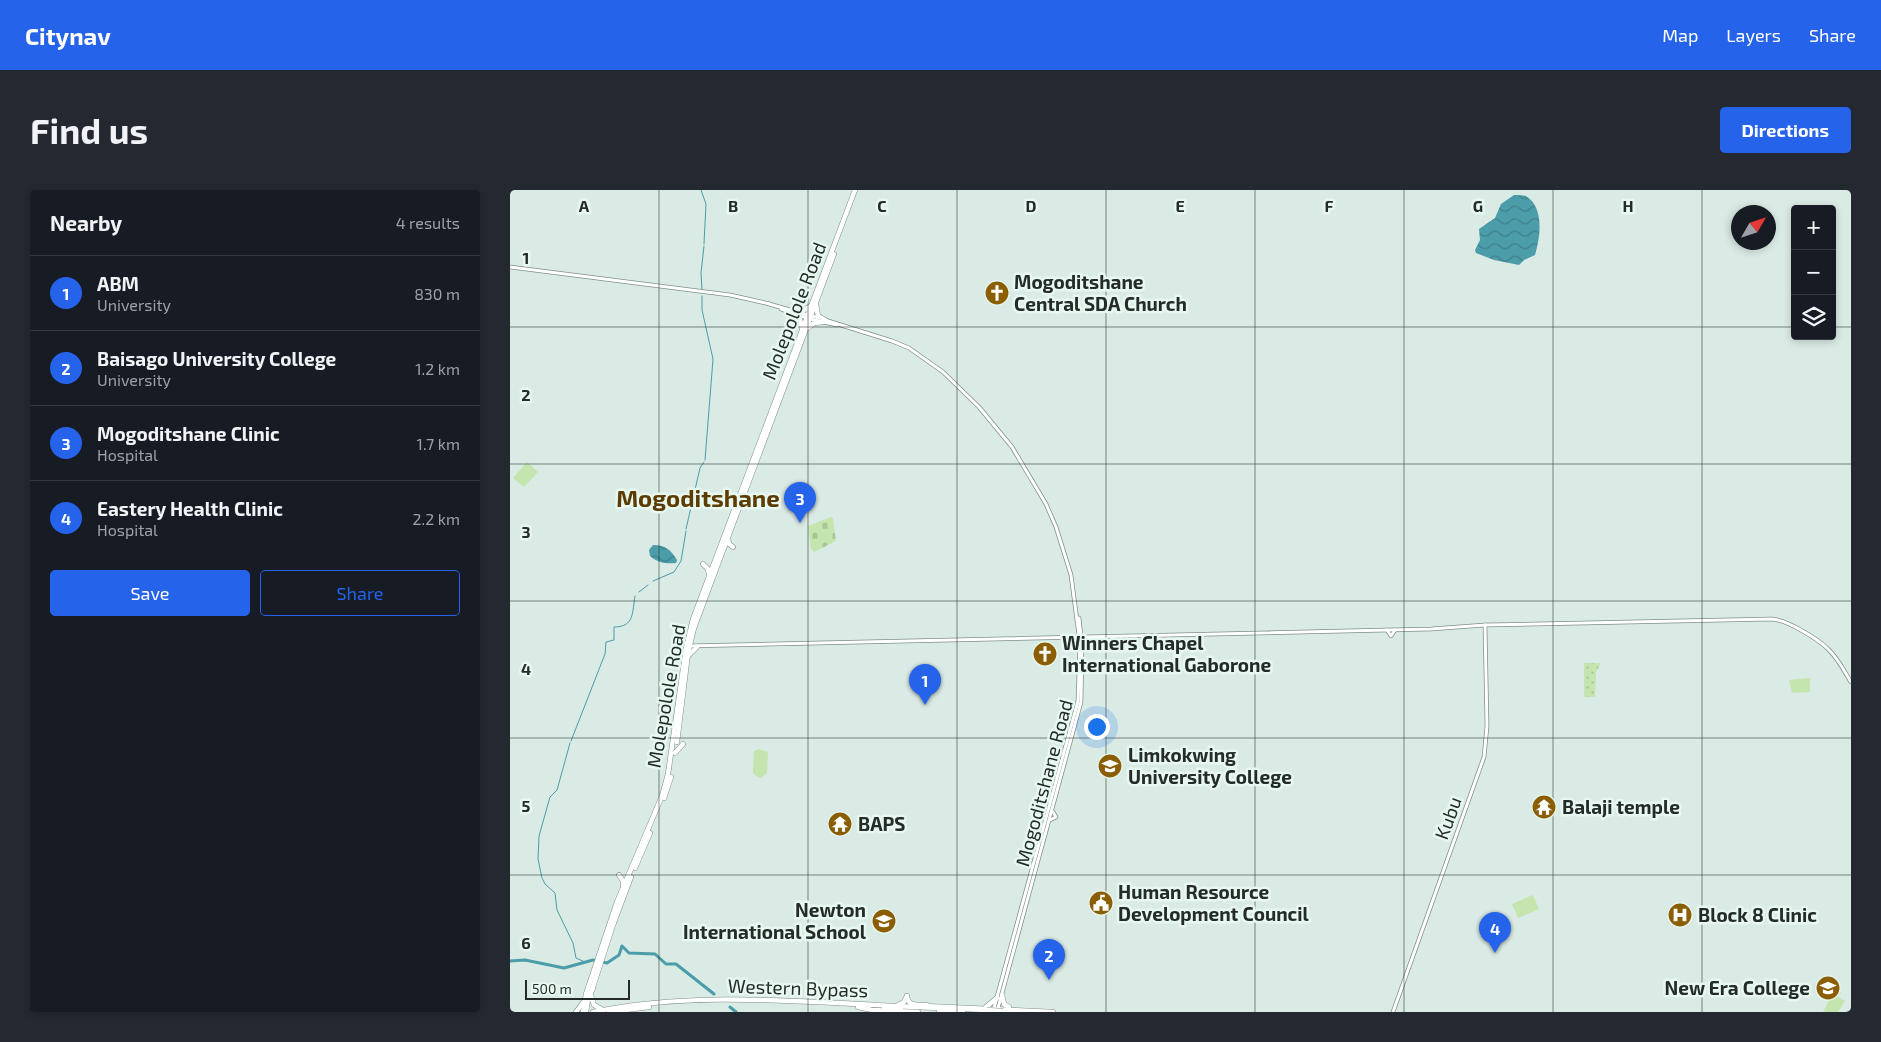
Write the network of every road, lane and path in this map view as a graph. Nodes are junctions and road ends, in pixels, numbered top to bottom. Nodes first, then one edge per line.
1 (857, 190) edge
2 (510, 267) edge
3 (813, 305) junction
4 (794, 312) junction
5 (809, 317) junction
6 (824, 321) junction
7 (804, 330) junction
8 (796, 346) junction
9 (792, 350) dead end
10 (762, 436) junction
11 (758, 440) dead end
12 (747, 486) junction
13 (741, 492) junction
14 (728, 536) junction
15 (733, 547) dead end
16 (704, 564) dead end
17 (709, 576) junction
18 (1480, 625) junction
19 (1485, 625) junction
20 (1485, 630) junction
21 (1080, 631) junction
22 (692, 636) junction
23 (1079, 637) junction
24 (1088, 637) junction
25 (1081, 644) junction
26 (688, 645) junction
27 (698, 646) junction
28 (688, 657) junction
29 (1851, 682) edge
30 (678, 732) junction
31 (675, 753) junction
32 (631, 870) junction
33 (622, 890) junction
34 (1020, 900) dead end
35 (1023, 906) junction
36 (601, 955) junction
37 (599, 964) junction
38 (593, 988) junction
39 (1002, 994) junction
40 (591, 996) junction
41 (997, 998) junction
42 (585, 1000) junction
43 (930, 1005) junction
44 (894, 1006) junction
45 (858, 1007) junction
46 (916, 1009) edge
47 (986, 1009) junction
48 (1014, 1009) junction
49 (996, 1010) edge
50 (607, 1011) edge
51 (576, 1012) edge
52 (586, 1012) edge
53 (594, 1012) edge
54 (963, 1012) edge
55 (1029, 1012) edge
56 (1053, 1012) edge
57 (1394, 1012) edge

1 - 3 main road, Molepolole Road
2 - 4 main road
3 - 4 main road
3 - 5 main road, Molepolole Road
3 - 6 main road
4 - 5 main road
4 - 7 main road
5 - 6 main road
5 - 7 main road, Molepolole Road
6 - 7 main road
6 - 21 main road, Mogoditshane Road
7 - 8 main road, Molepolole Road
7 - 12 main road, Molepolole Road
8 - 9 main road
8 - 10 main road, Molepolole Road
10 - 11 main road
10 - 13 main road, Molepolole Road
12 - 13 main road
12 - 14 main road, Molepolole Road
13 - 17 main road, Molepolole Road
14 - 15 main road
14 - 22 main road, Molepolole Road
16 - 17 main road
17 - 26 main road, Molepolole Road
18 - 19 main road
18 - 20 main road
18 - 24 main road
19 - 20 main road, Kubu
19 - 29 main road
20 - 57 main road, Kubu
21 - 23 main road, Mogoditshane Road
21 - 23 main road
21 - 24 main road
22 - 26 main road, Molepolole Road
22 - 27 main road
23 - 24 main road
23 - 25 main road, Mogoditshane Road
23 - 25 main road
23 - 27 main road
24 - 25 main road
25 - 35 main road, Mogoditshane Road
25 - 39 main road, Mogoditshane Road
26 - 27 main road
26 - 28 main road, Molepolole Road
26 - 32 main road, Molepolole Road
27 - 28 main road
28 - 30 main road, Molepolole Road
30 - 31 main road, Molepolole Road
30 - 31 main road
31 - 36 main road, Molepolole Road
32 - 33 main road, Molepolole Road
32 - 33 main road
33 - 36 main road, Molepolole Road
34 - 35 main road
35 - 41 main road, Mogoditshane Road
36 - 37 main road, Molepolole Road
37 - 38 main road, Molepolole Road
37 - 42 main road, Molepolole Road
38 - 40 main road, Molepolole Road
38 - 52 main road
39 - 48 main road
39 - 49 main road, Mogoditshane Road
40 - 50 main road
40 - 52 main road, Molepolole Road
41 - 47 main road
41 - 49 main road, Mogoditshane Road
42 - 51 main road
42 - 52 main road, Molepolole Road
43 - 44 main road
43 - 46 main road
43 - 47 main road
44 - 46 main road, Western Bypass
44 - 50 main road, Western Bypass
45 - 46 main road
45 - 50 main road, Western Bypass
45 - 54 main road, Western Bypass
46 - 47 main road, Western Bypass
47 - 49 main road
47 - 55 main road, Western Bypass, bridge
48 - 49 main road
48 - 56 main road
50 - 53 main road, Western Bypass

